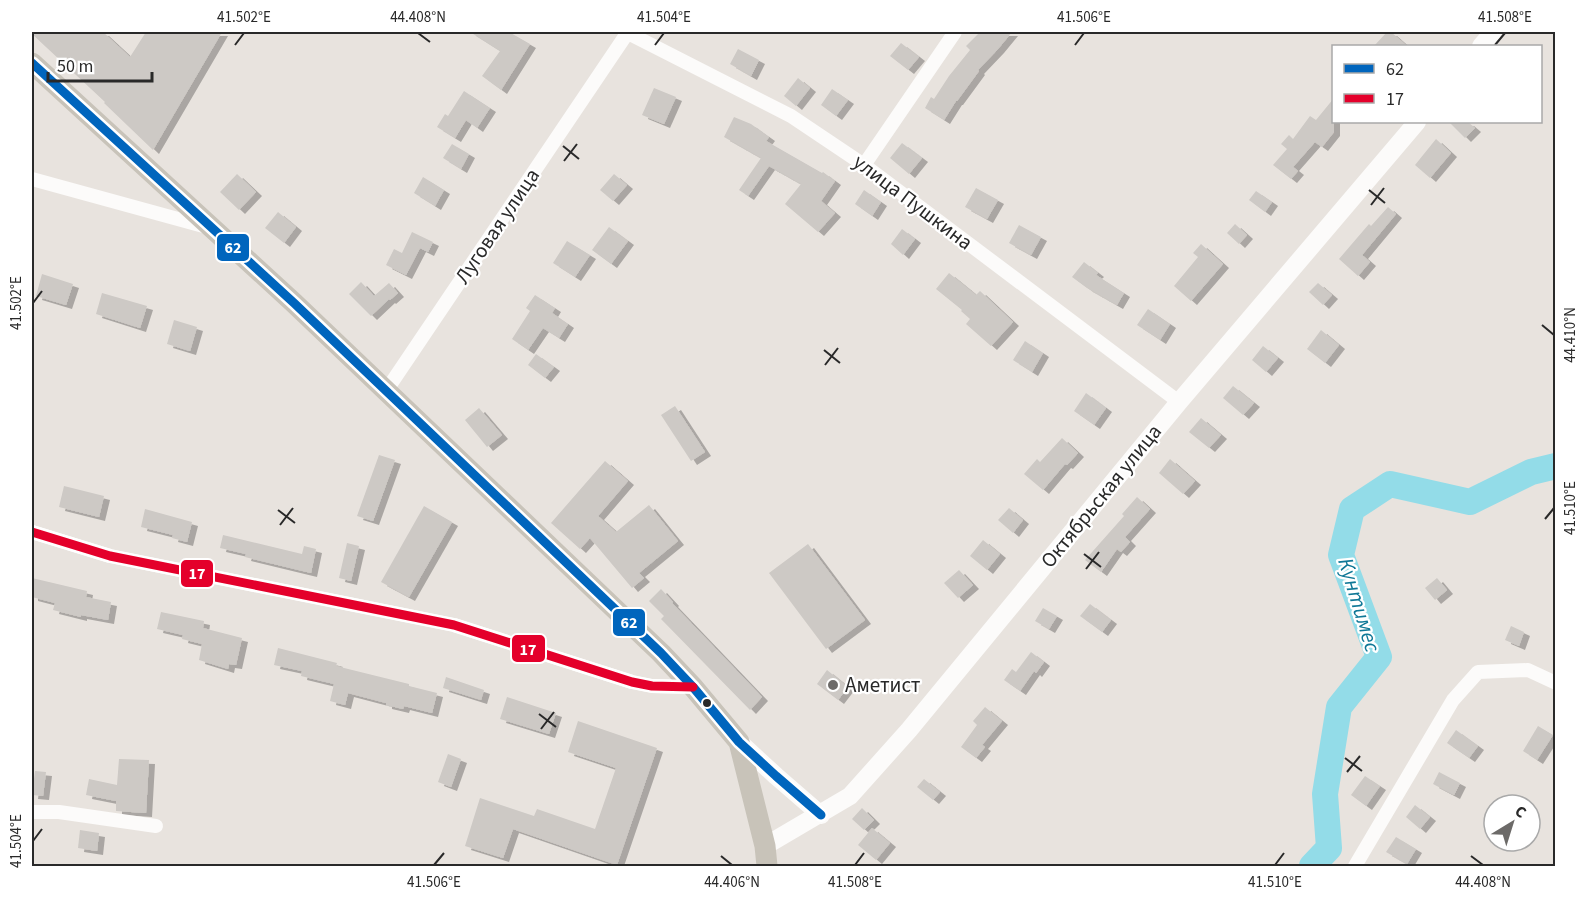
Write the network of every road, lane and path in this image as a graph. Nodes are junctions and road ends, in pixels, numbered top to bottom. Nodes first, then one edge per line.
1 (628, 32) edge
2 (955, 32) edge
3 (1493, 32) edge
4 (1482, 45) edge
5 (32, 63) edge
6 (1416, 123) edge
7 (864, 165) junction
8 (32, 179) edge
9 (215, 230) junction
10 (386, 391) junction
11 (1179, 402) junction
12 (32, 532) edge
13 (1556, 683) edge
14 (693, 687) junction
15 (739, 742) junction
16 (32, 812) edge
17 (821, 814) junction
18 (156, 826) dead end
19 (766, 856) edge
20 (1355, 867) edge

1 - 7 street, улица Пушкина
1 - 10 street, Луговая улица
2 - 7 street
3 - 4 street
5 - 9 main road
6 - 11 street, Октябрьская улица
7 - 11 street, улица Пушкина
8 - 9 street
9 - 10 main road
10 - 14 main road
11 - 17 street, Октябрьская улица
12 - 14 street
13 - 20 street
14 - 15 main road
15 - 17 street
15 - 19 main road, Октябрьская улица
16 - 18 street
17 - 19 street, Октябрьская улица

